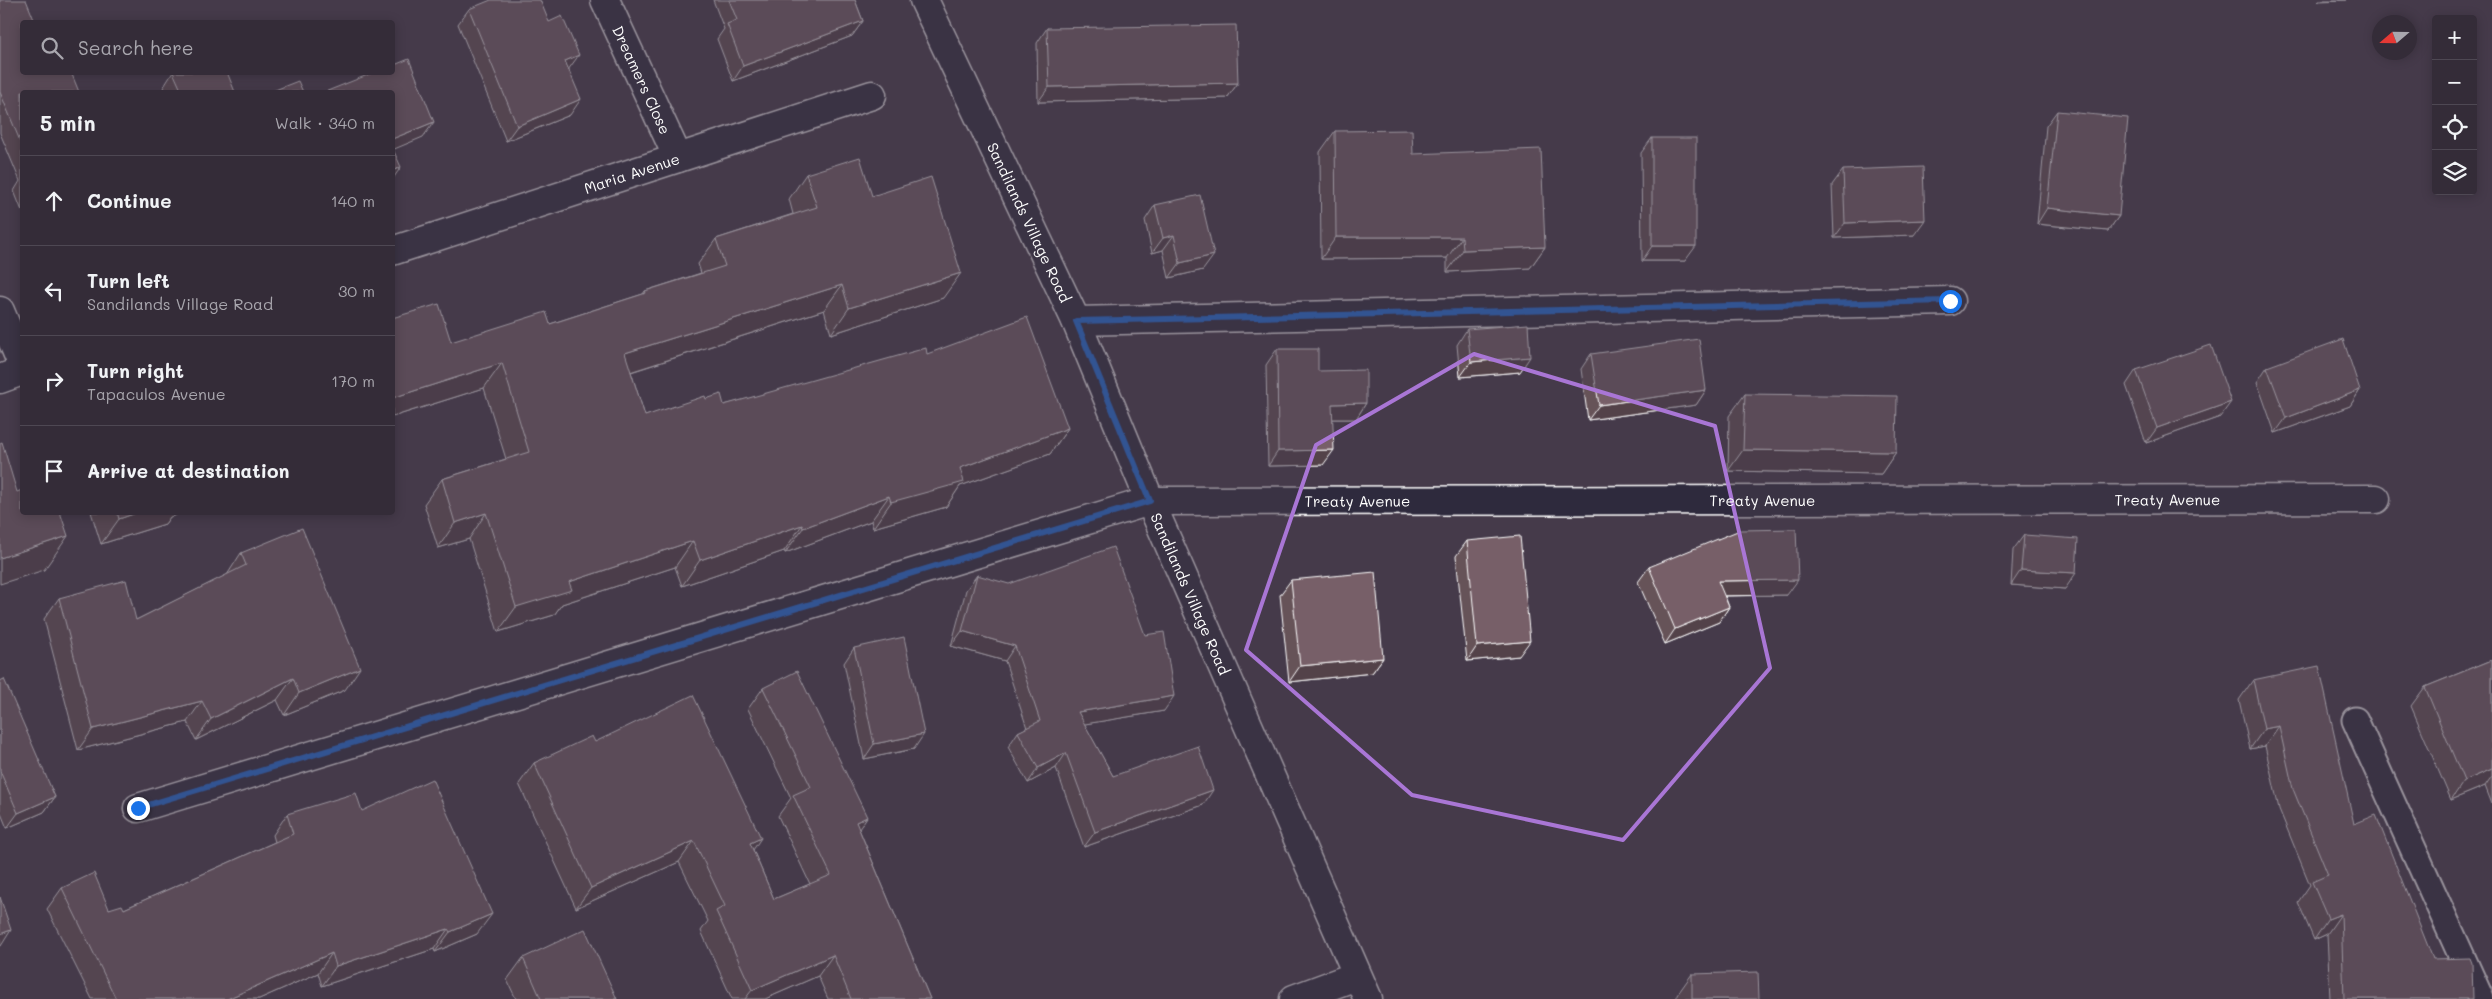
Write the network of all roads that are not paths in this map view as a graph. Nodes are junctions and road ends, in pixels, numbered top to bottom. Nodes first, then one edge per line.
1 (606, 0) edge
2 (924, 0) edge
3 (872, 95) dead end
4 (678, 158) junction
5 (395, 250) edge
6 (1950, 301) dead end
7 (0, 311) edge
8 (1076, 321) junction
9 (20, 359) edge
10 (20, 372) edge
11 (0, 378) edge
12 (2376, 499) dead end
13 (1150, 501) junction
14 (2355, 720) dead end
15 (138, 808) dead end
16 (1362, 988) edge
17 (1294, 999) edge
18 (2481, 999) edge

1 - 4 street, Dreamers Close
2 - 8 street, Sandilands Village Road
3 - 4 street, Maria Avenue
4 - 5 street, Maria Avenue
6 - 8 street
7 - 9 street
8 - 13 street, Sandilands Village Road
10 - 11 street
12 - 13 street, Treaty Avenue
13 - 15 street, Treaty Avenue
13 - 16 street, Sandilands Village Road
14 - 18 lane
16 - 17 street

